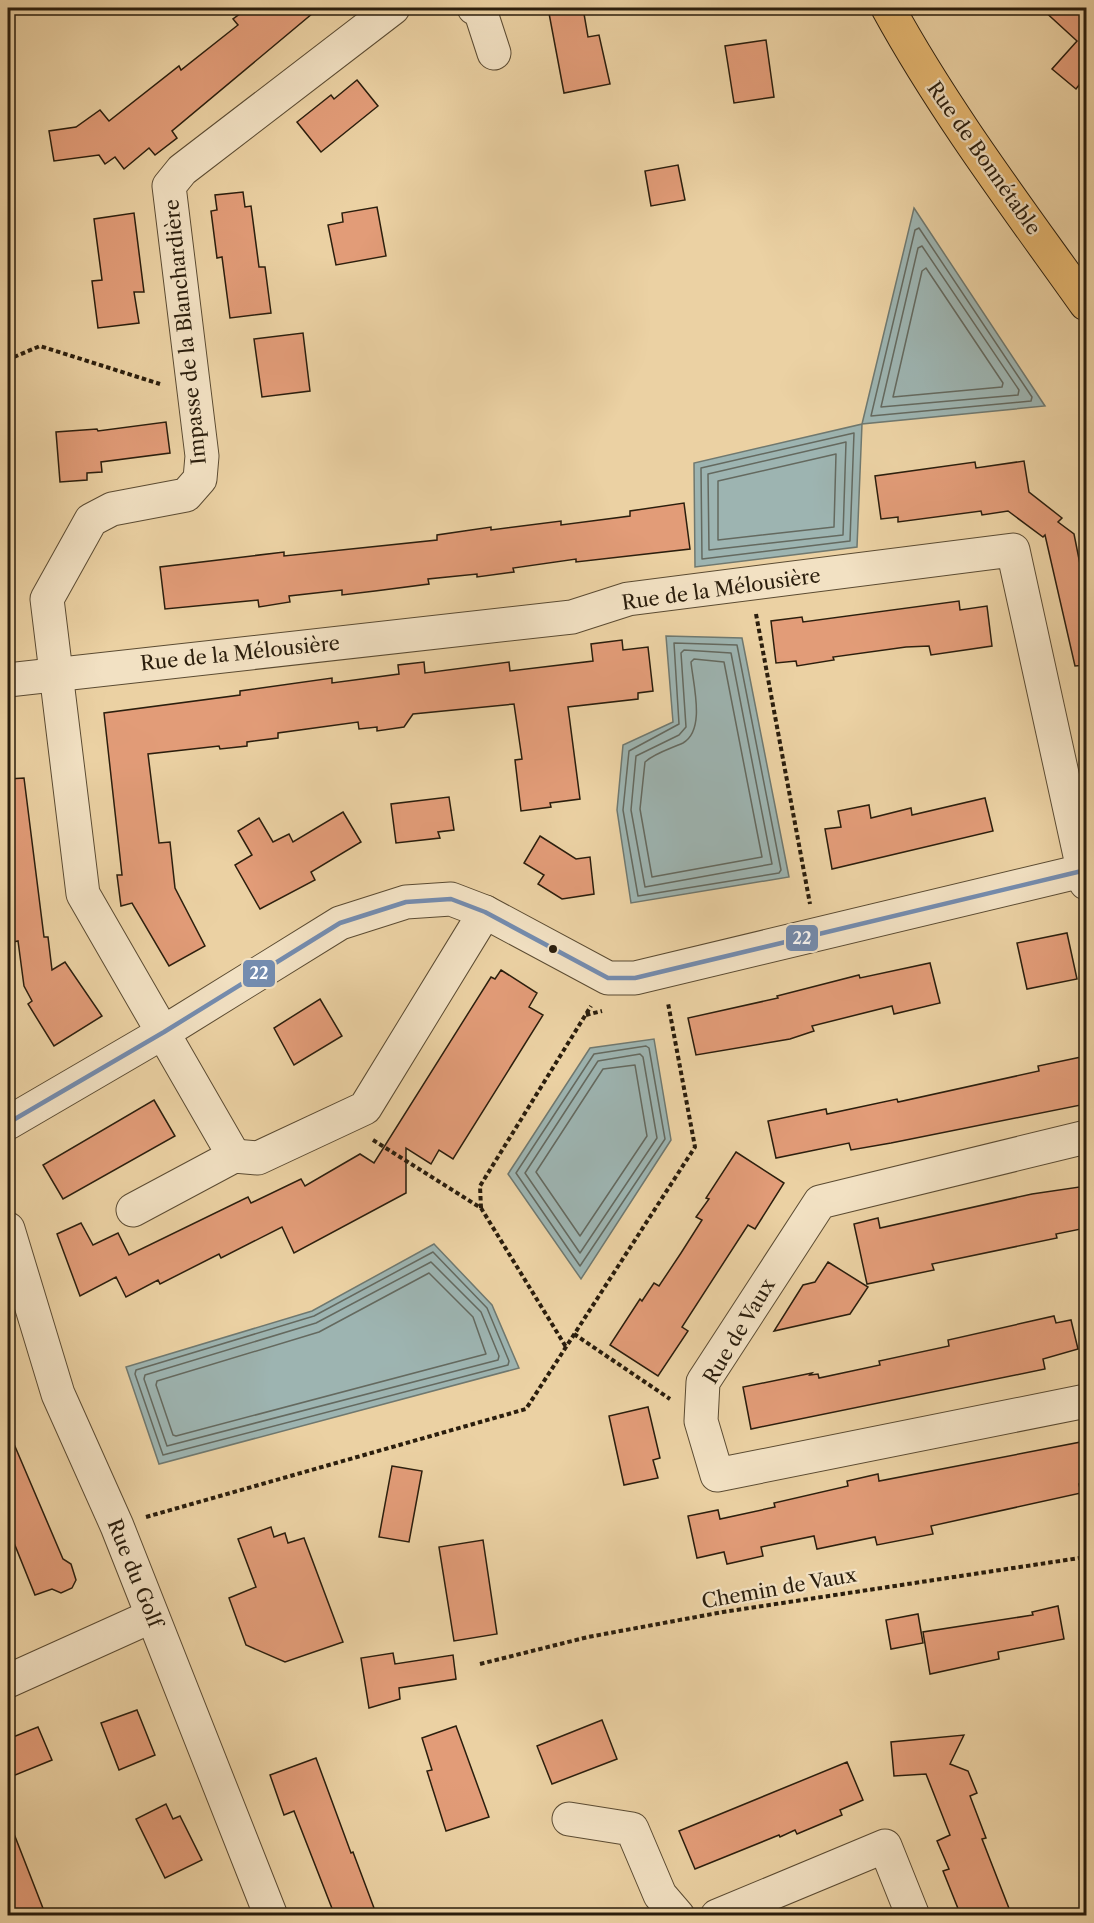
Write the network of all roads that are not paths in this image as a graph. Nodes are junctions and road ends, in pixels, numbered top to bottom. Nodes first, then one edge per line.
1 (393, 8) edge
2 (474, 8) edge
3 (888, 8) edge
4 (494, 53) dead end
5 (1086, 303) edge
6 (56, 674) junction
7 (8, 680) edge
8 (1085, 875) edge
9 (485, 912) junction
10 (164, 1032) junction
11 (8, 1124) edge
12 (1086, 1137) edge
13 (234, 1156) junction
14 (133, 1210) dead end
15 (8, 1228) edge
16 (1086, 1401) edge
17 (152, 1616) junction
18 (8, 1681) edge
19 (569, 1819) dead end
20 (271, 1916) edge
21 (678, 1916) edge
22 (717, 1916) edge
23 (913, 1916) edge

1 - 6 street, Impasse de la Blanchardière
2 - 4 street
3 - 5 main road, Rue de Bonnétable
6 - 7 street, Rue de la Mélousière
6 - 8 street, Rue de la Mélousière
6 - 10 street
8 - 9 street
9 - 10 street
9 - 13 street
10 - 11 street
10 - 13 street
12 - 16 street, Rue de Vaux
13 - 14 street
15 - 17 street, Rue du Golf
17 - 18 street
17 - 20 street, Rue du Golf
19 - 21 street
22 - 23 street

